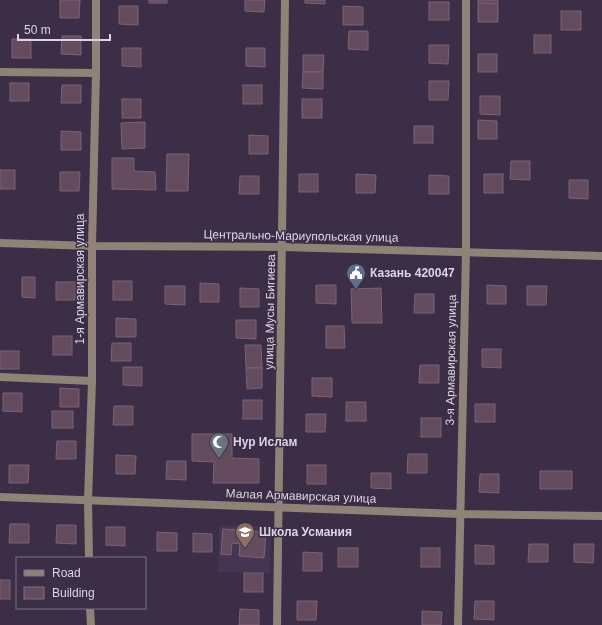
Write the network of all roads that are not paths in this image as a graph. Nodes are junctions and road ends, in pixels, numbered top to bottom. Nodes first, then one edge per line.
1 (96, 0) edge
2 (285, 0) edge
3 (466, 0) edge
4 (0, 72) edge
5 (96, 73) junction
6 (0, 243) edge
7 (92, 246) junction
8 (283, 246) junction
9 (466, 252) junction
10 (602, 256) edge
11 (0, 377) edge
12 (92, 381) junction
13 (0, 497) edge
14 (88, 500) junction
15 (279, 507) junction
16 (460, 514) junction
17 (602, 516) edge
18 (89, 557) edge
19 (90, 609) edge
20 (90, 625) edge
21 (278, 625) edge
22 (458, 625) edge

1 - 5 street, 1-я Армавирская улица
2 - 8 street, улица Мусы Бигиева
3 - 9 street, 3-я Армавирская улица
4 - 5 street
5 - 7 street, 1-я Армавирская улица
6 - 7 street, Центрально-Мариупольская улица
7 - 8 street, Центрально-Мариупольская улица
7 - 12 street, 1-я Армавирская улица
8 - 9 street, Центрально-Мариупольская улица
8 - 15 street, улица Мусы Бигиева
9 - 10 street, Центрально-Мариупольская улица
9 - 16 street, 3-я Армавирская улица
11 - 12 street
12 - 14 street, 1-я Армавирская улица
13 - 14 street, Малая Армавирская улица
14 - 15 street, Малая Армавирская улица
14 - 18 street, 1-я Армавирская улица
15 - 16 street, Малая Армавирская улица
15 - 21 street, улица Мусы Бигиева
16 - 17 street, Малая Армавирская улица
16 - 22 street, 3-я Армавирская улица
19 - 20 street

